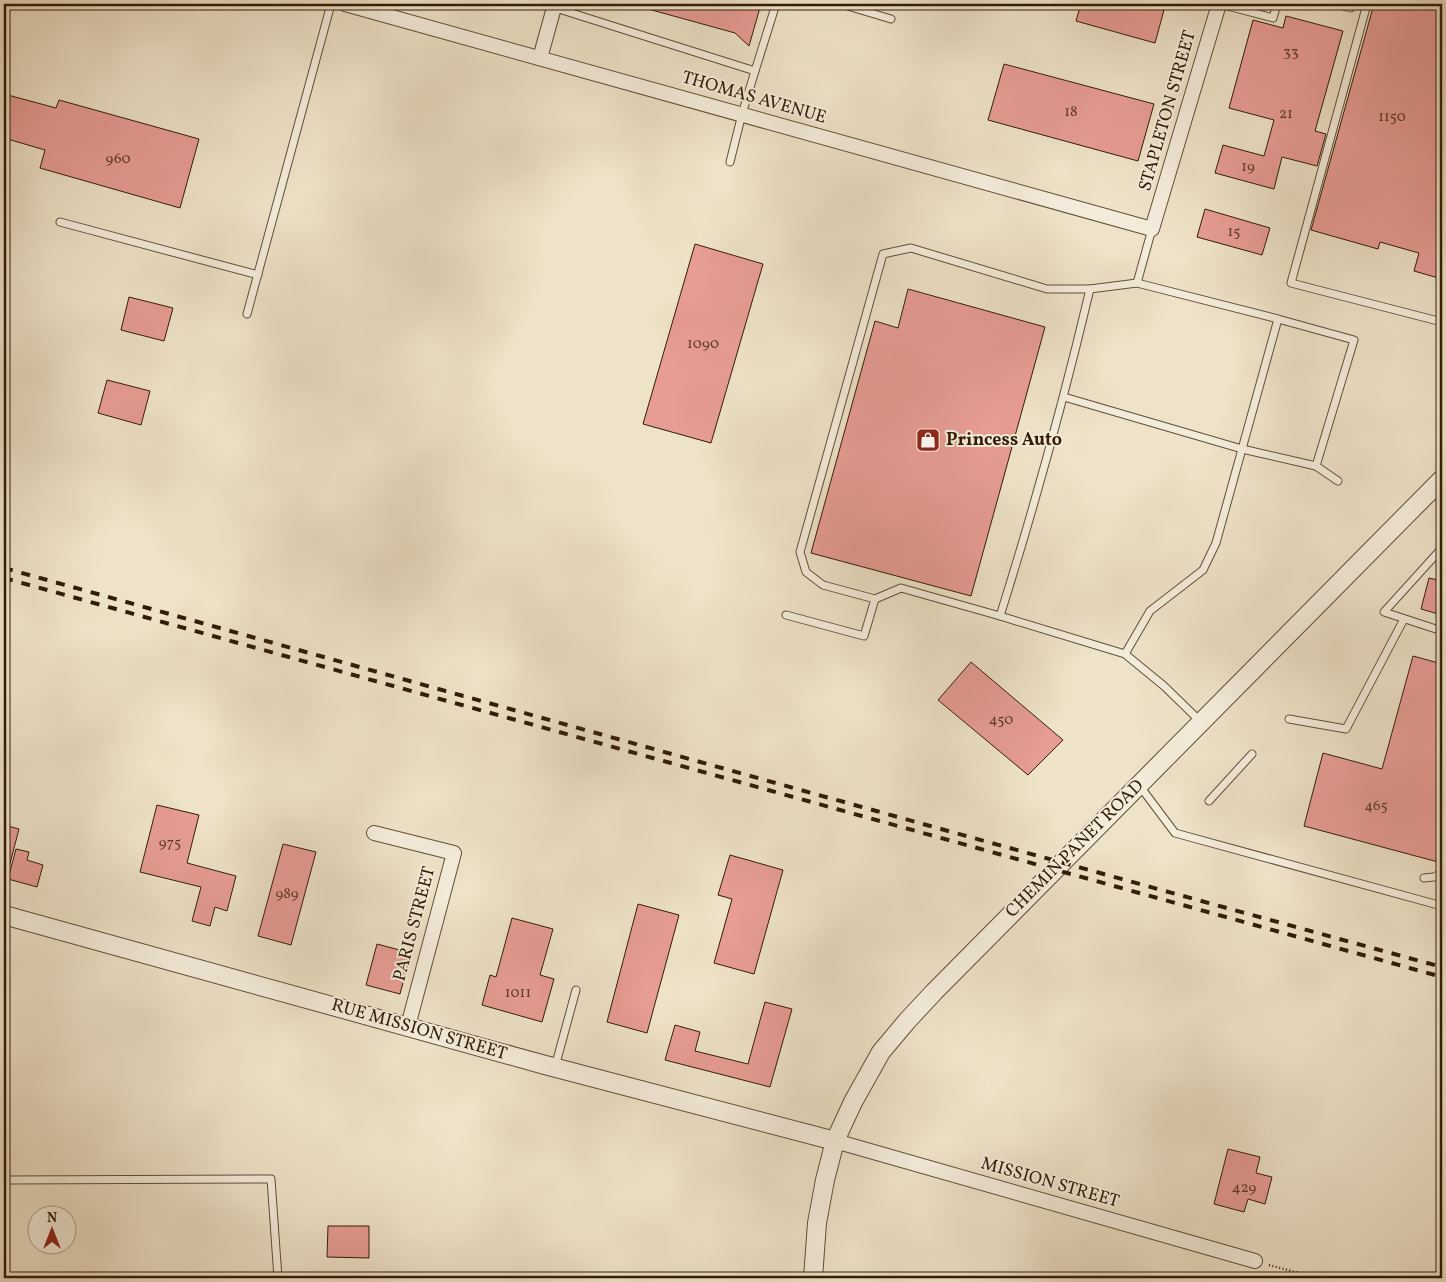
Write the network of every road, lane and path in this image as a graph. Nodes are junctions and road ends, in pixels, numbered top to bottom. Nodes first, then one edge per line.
1 (331, 4) edge
2 (345, 4) edge
3 (776, 4) edge
4 (841, 4) edge
5 (1220, 4) edge
6 (1277, 4) edge
7 (1335, 4) edge
8 (1367, 4) edge
9 (551, 5) edge
10 (1352, 8) dead end
11 (891, 19) dead end
12 (540, 58) junction
13 (755, 71) junction
14 (742, 114) junction
15 (730, 162) dead end
16 (60, 222) dead end
17 (1152, 229) junction
18 (258, 275) junction
19 (1137, 283) junction
20 (1090, 289) junction
21 (247, 314) dead end
22 (1278, 319) junction
23 (1442, 322) edge
24 (1064, 397) junction
25 (1242, 449) junction
26 (1316, 466) junction
27 (1442, 479) edge
28 (1338, 481) dead end
29 (1442, 548) edge
30 (875, 599) junction
31 (786, 615) dead end
32 (1000, 616) junction
33 (1404, 619) junction
34 (1442, 631) edge
35 (1125, 654) junction
36 (1289, 719) dead end
37 (1200, 722) junction
38 (1252, 754) dead end
39 (1139, 785) junction
40 (1208, 801) dead end
41 (374, 833) dead end
42 (1442, 873) edge
43 (1424, 878) dead end
44 (1442, 906) edge
45 (4, 915) edge
46 (576, 990) dead end
47 (408, 1026) junction
48 (555, 1068) junction
49 (835, 1141) junction
50 (4, 1180) edge
51 (1256, 1261) joint
52 (278, 1278) edge
53 (813, 1278) edge
54 (1317, 1278) edge

1 - 18 lane
2 - 12 street, THOMAS AVENUE
3 - 13 lane
4 - 11 lane
5 - 6 lane
5 - 17 street, STAPLETON STREET
7 - 10 lane
8 - 23 lane
9 - 12 street
9 - 13 lane
12 - 14 street, THOMAS AVENUE
13 - 14 lane
14 - 15 lane
14 - 17 street, THOMAS AVENUE
16 - 18 lane
17 - 19 lane
18 - 21 lane
19 - 20 lane
19 - 22 lane
20 - 24 lane
20 - 30 lane
22 - 25 lane
22 - 26 lane
24 - 25 lane
24 - 32 lane
25 - 26 lane
25 - 35 lane
26 - 28 lane
27 - 37 street, CHEMIN PANET ROAD
29 - 33 lane
30 - 31 lane
30 - 32 lane
32 - 35 lane
33 - 34 lane
33 - 36 lane
35 - 37 lane
37 - 39 street, CHEMIN PANET ROAD
38 - 40 lane
39 - 44 lane
39 - 49 street, CHEMIN PANET ROAD
41 - 47 street, PARIS STREET
42 - 43 lane
45 - 47 street, RUE MISSION STREET
46 - 48 lane
47 - 48 street, RUE MISSION STREET
48 - 49 street, RUE MISSION STREET
49 - 51 street, MISSION STREET
49 - 53 street, CHEMIN PANET ROAD
50 - 52 lane
51 - 54 path

